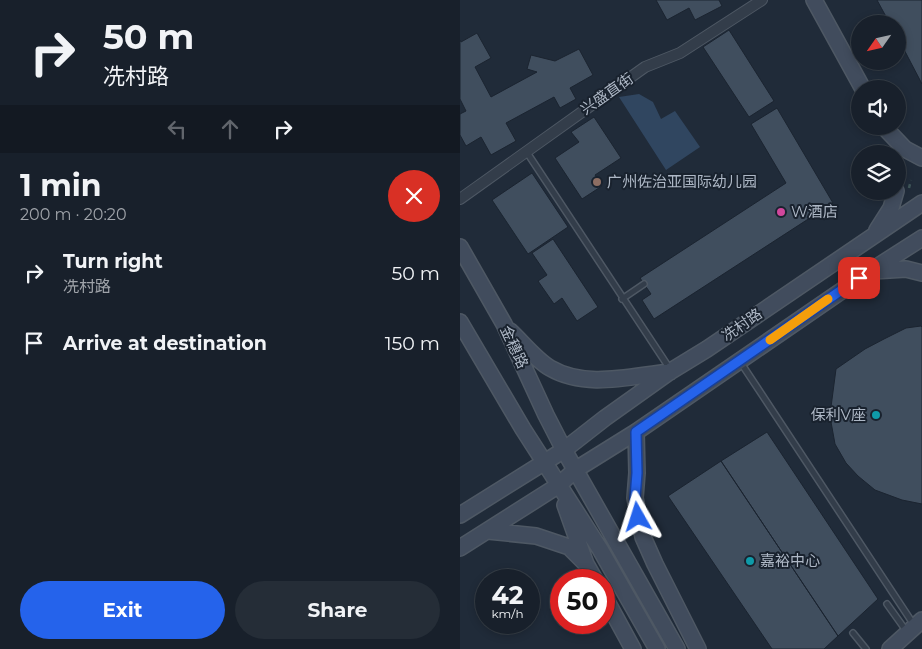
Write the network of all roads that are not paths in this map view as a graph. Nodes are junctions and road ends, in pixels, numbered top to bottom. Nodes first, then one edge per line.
1 (762, 0) edge
2 (814, 0) edge
3 (858, 80) edge
4 (892, 135) edge
5 (526, 151) junction
6 (922, 158) edge
7 (460, 199) edge
8 (893, 200) edge
9 (922, 203) edge
10 (873, 235) junction
11 (922, 238) edge
12 (460, 247) edge
13 (869, 272) junction
14 (922, 273) edge
15 (644, 284) dead end
16 (622, 299) junction
17 (460, 322) edge
18 (504, 324) junction
19 (739, 360) junction
20 (671, 371) junction
21 (636, 432) junction
22 (564, 450) junction
23 (544, 461) junction
24 (575, 470) junction
25 (558, 484) junction
26 (460, 515) edge
27 (488, 531) junction
28 (460, 548) edge
29 (586, 564) junction
30 (589, 569) edge
31 (886, 604) dead end
32 (615, 616) edge
33 (916, 627) edge
34 (853, 633) dead end
35 (633, 649) edge
36 (657, 649) edge
37 (677, 649) edge
38 (698, 649) edge
39 (866, 649) edge
40 (890, 649) edge
41 (904, 649) edge

1 - 5 street, 兴盛直街
2 - 3 main road
4 - 6 main road
5 - 7 street, 兴盛直街
5 - 16 lane
8 - 10 main road
9 - 10 main road, 冼村路
10 - 20 main road, 冼村路
11 - 13 main road, 冼村路
12 - 18 main road, 金穗路
13 - 14 main road
13 - 19 main road, 冼村路
15 - 16 lane
16 - 20 lane
17 - 23 main road
18 - 20 main road
18 - 22 main road, 金穗路
19 - 21 main road, 冼村路
19 - 33 lane
20 - 22 main road, 冼村路
21 - 24 main road, 冼村路
21 - 38 main road
22 - 23 main road, 冼村路
22 - 24 main road, 金穗路
23 - 25 main road
23 - 26 main road
24 - 25 main road, 冼村路
24 - 37 main road, 金穗路
25 - 27 main road
25 - 29 main road
25 - 36 main road
27 - 28 main road
27 - 29 main road
29 - 30 main road
31 - 33 lane
32 - 35 main road
33 - 40 main road
33 - 41 main road
34 - 39 lane

